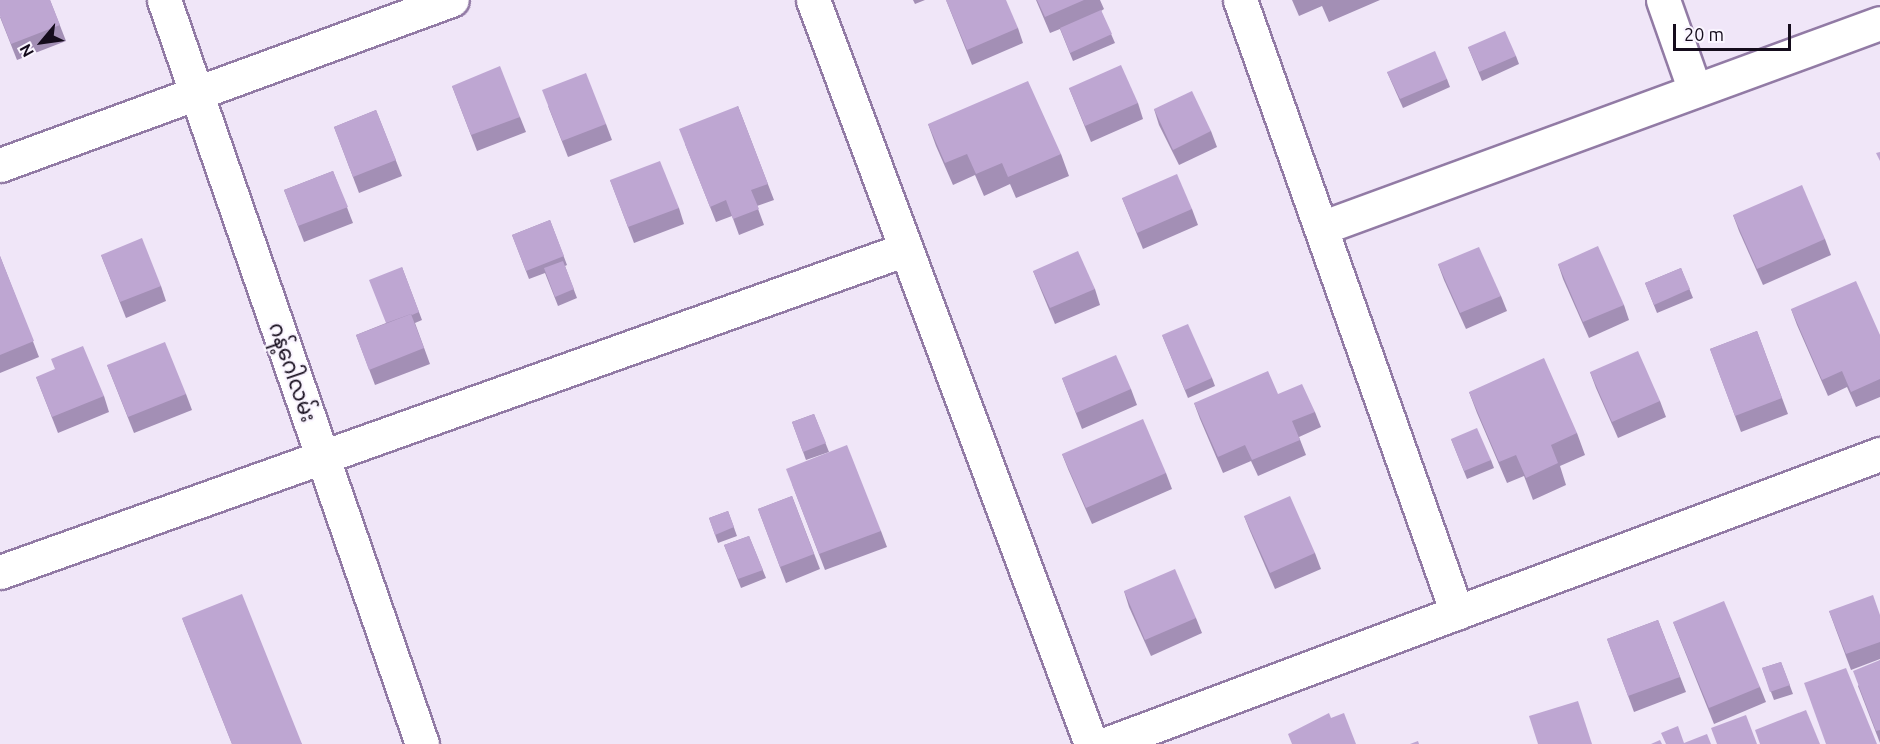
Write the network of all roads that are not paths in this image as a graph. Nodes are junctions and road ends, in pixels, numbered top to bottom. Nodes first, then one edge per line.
1 (164, 0) edge
2 (452, 0) edge
3 (813, 0) edge
4 (1240, 0) edge
5 (1663, 0) edge
6 (1880, 23) edge
7 (1695, 91) junction
8 (196, 93) junction
9 (0, 165) edge
10 (1321, 228) junction
11 (906, 249) junction
12 (1880, 454) edge
13 (324, 460) junction
14 (0, 572) edge
15 (1457, 613) junction
16 (422, 744) edge
17 (1091, 744) edge
18 (1106, 744) edge

1 - 8 street, ဂန့်ဂေါလမ်း
2 - 8 street
3 - 11 street
4 - 10 street
5 - 7 street
6 - 7 street
7 - 10 street
8 - 9 street
8 - 13 street, ဂန့်ဂေါလမ်း
10 - 15 street
11 - 13 street
11 - 17 street
12 - 15 street
13 - 14 street
13 - 16 street, ဂန့်ဂေါလမ်း
15 - 18 street

